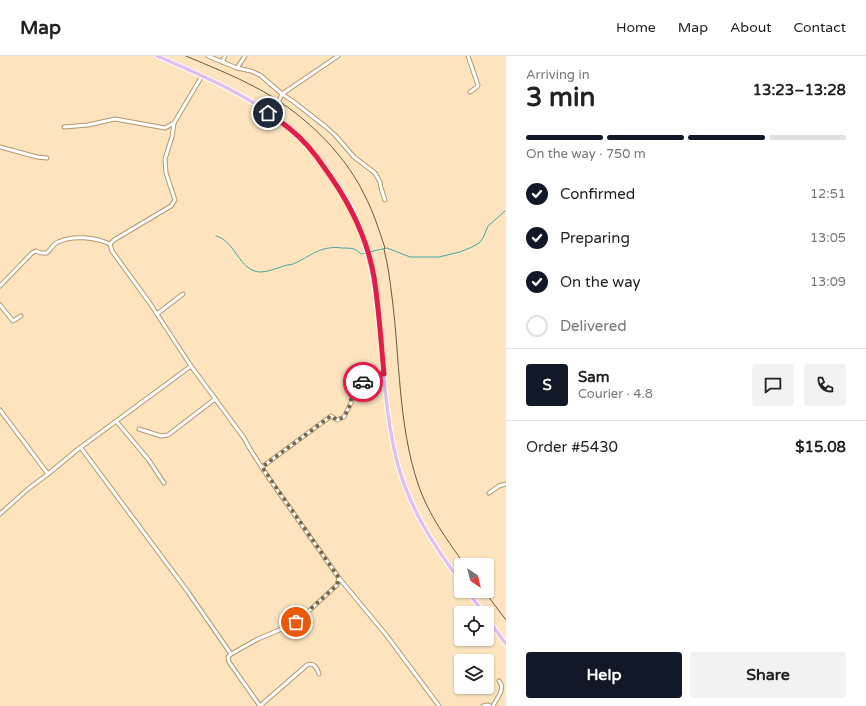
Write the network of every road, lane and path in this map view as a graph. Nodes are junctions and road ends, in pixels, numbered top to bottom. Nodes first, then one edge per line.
1 (157, 56) edge
2 (208, 56) edge
3 (225, 56) edge
4 (245, 56) edge
5 (338, 56) edge
6 (468, 56) edge
7 (222, 62) junction
8 (237, 68) junction
9 (202, 76) junction
10 (470, 92) dead end
11 (282, 94) junction
12 (268, 113) junction
13 (174, 123) junction
14 (64, 127) dead end
15 (0, 147) edge
16 (47, 158) dead end
17 (385, 200) dead end
18 (110, 244) junction
19 (0, 286) edge
20 (183, 294) dead end
21 (0, 305) edge
22 (157, 314) junction
23 (21, 316) dead end
24 (191, 366) junction
25 (384, 374) junction
26 (215, 399) junction
27 (0, 410) edge
28 (117, 422) junction
29 (139, 429) dead end
30 (81, 448) junction
31 (262, 467) junction
32 (48, 474) junction
33 (164, 483) dead end
34 (506, 484) edge
35 (489, 493) dead end
36 (0, 514) edge
37 (454, 573) edge
38 (339, 578) junction
39 (472, 598) edge
40 (479, 606) edge
41 (494, 628) edge
42 (506, 644) edge
43 (231, 654) junction
44 (319, 674) dead end
45 (499, 681) dead end
46 (260, 706) edge
47 (438, 706) edge
48 (483, 706) edge
49 (491, 706) edge

1 - 9 main road
2 - 7 street
3 - 7 street
4 - 8 street
5 - 11 street
6 - 10 street
7 - 8 street
8 - 11 street
9 - 12 main road
9 - 13 street
11 - 12 street
11 - 17 street
12 - 25 main road
13 - 14 street
13 - 18 street
15 - 16 street
18 - 19 street
18 - 22 street
20 - 22 street
21 - 23 street
22 - 24 street
24 - 26 street
24 - 28 street
25 - 31 street
25 - 37 main road
26 - 29 street
26 - 31 street
27 - 32 street
28 - 30 street
28 - 33 street
30 - 32 street
30 - 43 street
31 - 38 street
32 - 36 street
34 - 35 street
38 - 43 street
38 - 47 street
39 - 40 main road
41 - 42 main road
43 - 46 street
44 - 46 street
45 - 49 street
48 - 49 street

